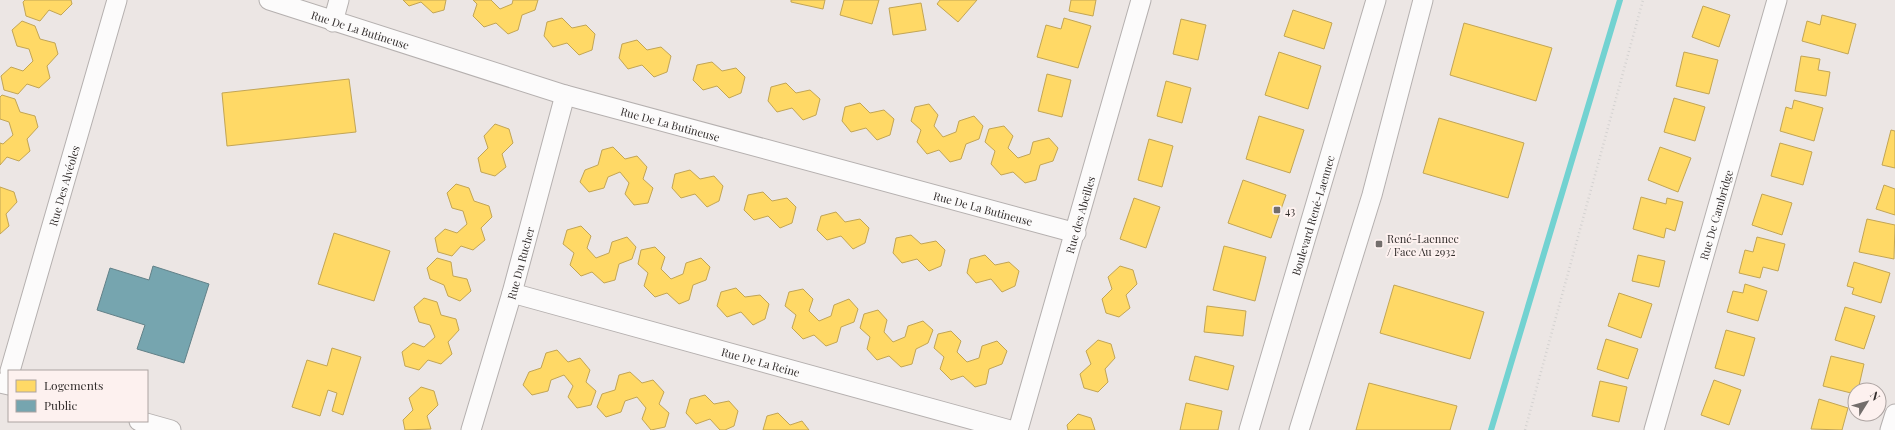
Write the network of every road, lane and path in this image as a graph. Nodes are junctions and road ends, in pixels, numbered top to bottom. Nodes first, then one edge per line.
1 (117, 0) edge
2 (269, 0) edge
3 (339, 0) edge
4 (1141, 0) edge
5 (1376, 0) edge
6 (1424, 0) edge
7 (1643, 0) edge
8 (1777, 0) edge
9 (333, 22) junction
10 (565, 95) junction
11 (1076, 232) junction
12 (512, 293) junction
13 (10, 370) edge
14 (1895, 414) edge
15 (142, 422) edge
16 (171, 430) edge
17 (471, 430) edge
18 (1010, 430) edge
19 (1018, 430) edge
20 (1249, 430) edge
21 (1299, 430) edge
22 (1525, 430) edge
23 (1654, 430) edge
24 (1890, 430) edge

1 - 13 street, Rue Des Alvéoles
2 - 9 street, Rue De La Butineuse
3 - 9 street
4 - 11 street, Rue des Abeilles
5 - 20 street, Boulevard René-Laennec
6 - 21 street
7 - 22 path
8 - 23 street, Rue De Cambridge
9 - 10 street, Rue De La Butineuse
10 - 11 street, Rue De La Butineuse
10 - 12 street, Rue Du Rucher
11 - 19 street, Rue des Abeilles
12 - 17 street, Rue Du Rucher
12 - 18 street, Rue De La Reine
14 - 24 street
15 - 16 street

